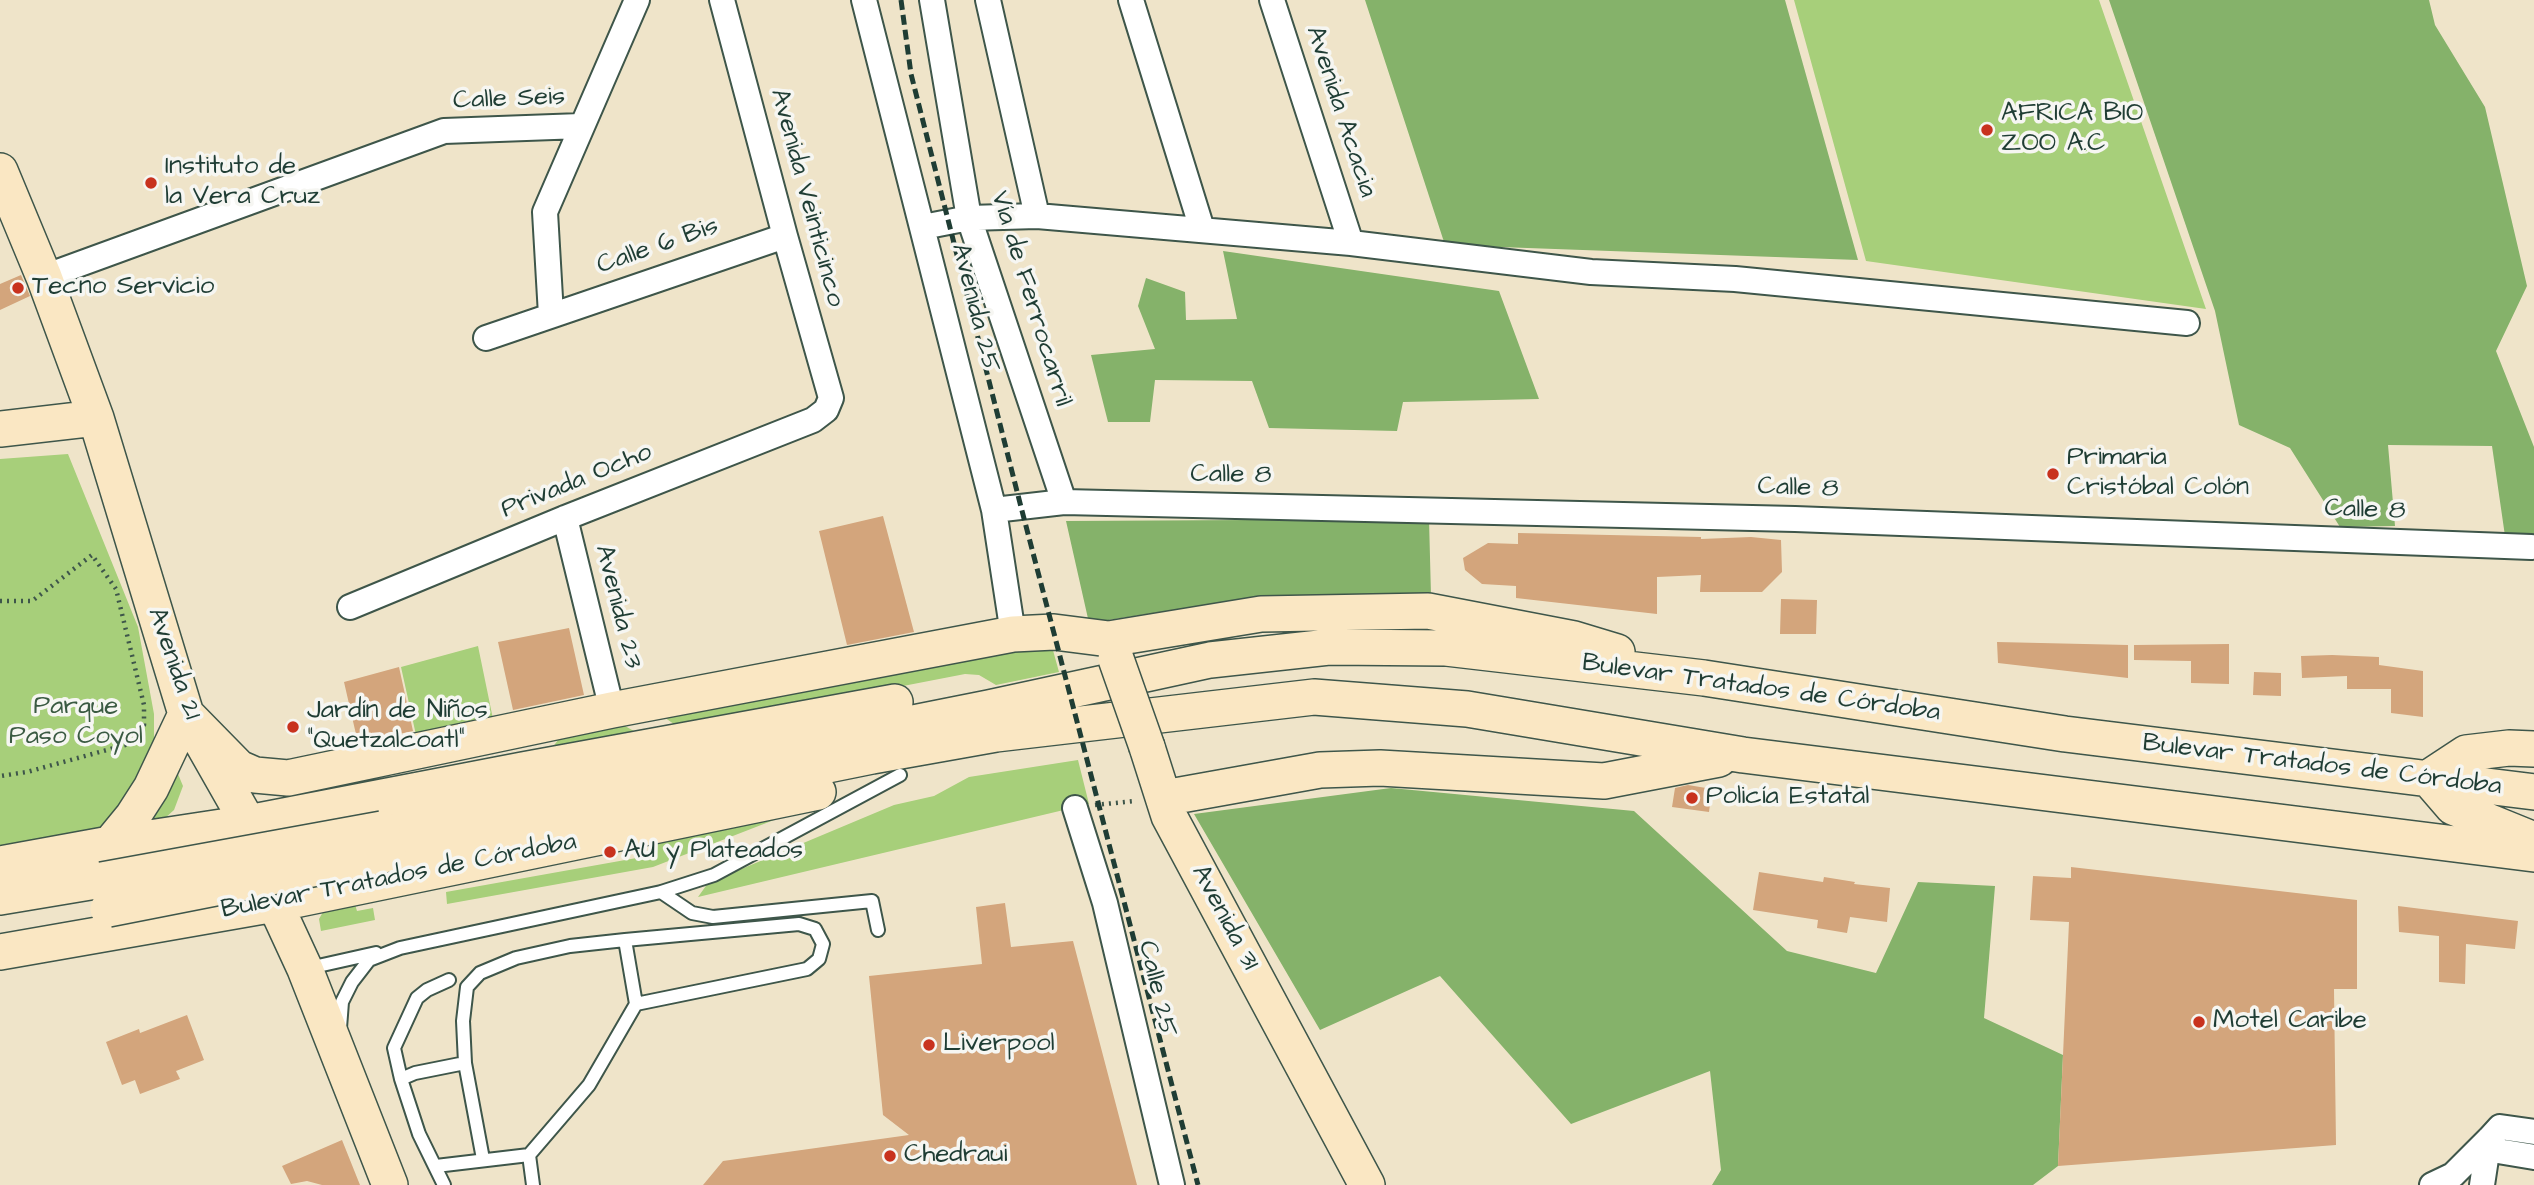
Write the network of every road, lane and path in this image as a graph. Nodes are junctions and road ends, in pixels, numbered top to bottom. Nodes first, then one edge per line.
1 (637, 0) edge
2 (722, 0) edge
3 (864, 0) edge
4 (932, 0) edge
5 (988, 0) edge
6 (1131, 0) edge
7 (1272, 0) edge
8 (581, 126) junction
9 (0, 171) edge
10 (1037, 216) junction
11 (969, 218) junction
12 (923, 227) junction
13 (1202, 229) junction
14 (785, 236) junction
15 (1351, 243) junction
16 (44, 276) junction
17 (551, 315) junction
18 (2187, 323) dead end
19 (486, 338) dead end
20 (826, 410) joint
21 (96, 418) junction
22 (0, 429) edge
23 (1064, 502) junction
24 (994, 510) junction
25 (565, 518) junction
26 (2531, 547) dead end
27 (0, 601) edge
28 (350, 607) dead end
29 (1013, 634) junction
30 (1112, 649) junction
31 (1704, 678) junction
32 (612, 710) junction
33 (186, 714) junction
34 (993, 721) junction
35 (541, 725) junction
36 (671, 743) junction
37 (2534, 749) edge
38 (1743, 755) junction
39 (523, 770) junction
40 (900, 775) junction
41 (0, 776) edge
42 (2428, 778) junction
43 (2534, 792) edge
44 (1164, 798) junction
45 (1075, 808) joint
46 (232, 825) junction
47 (2534, 840) edge
48 (110, 844) junction
49 (2534, 854) edge
50 (0, 864) edge
51 (661, 892) junction
52 (105, 895) junction
53 (0, 897) edge
54 (275, 904) junction
55 (0, 928) edge
56 (878, 930) dead end
57 (625, 940) junction
58 (400, 948) junction
59 (0, 952) edge
60 (305, 969) junction
61 (449, 980) dead end
62 (636, 1004) junction
63 (338, 1053) junction
64 (465, 1063) junction
65 (401, 1079) junction
66 (2534, 1132) edge
67 (2489, 1139) junction
68 (529, 1155) junction
69 (2534, 1157) edge
70 (483, 1159) junction
71 (436, 1166) junction
72 (390, 1185) edge
73 (444, 1185) edge
74 (533, 1185) edge
75 (1172, 1185) edge
76 (1367, 1185) edge
77 (2432, 1185) edge
78 (2482, 1185) edge

1 - 8 street
2 - 14 street, Avenida Veinticinco
3 - 12 street, Avenida 25
4 - 11 street, Vía de Ferrocarril
5 - 10 street
6 - 13 street
7 - 15 street, Avenida Acacia
8 - 16 street, Calle Seis
8 - 17 street
9 - 16 main road, Avenida 21
10 - 11 street
10 - 13 street
11 - 12 street
11 - 23 street, Vía de Ferrocarril
12 - 24 street, Avenida 25
13 - 15 street
14 - 17 street, Calle 6 Bis
14 - 20 street, Avenida Veinticinco
15 - 18 street
16 - 21 main road, Avenida 21
17 - 19 street, Calle 6 Bis
20 - 25 street, Privada Ocho
21 - 22 main road
21 - 33 main road, Avenida 21
23 - 24 street
23 - 26 street, Calle 8
24 - 29 street, Avenida 25
25 - 28 street, Privada Ocho
25 - 32 street, Avenida 23
27 - 41 path
29 - 30 main road
29 - 32 main road
30 - 31 main road
30 - 44 main road, Avenida 31, bridge
31 - 34 main road, Bulevar Tratados de Córdoba
31 - 42 main road, Bulevar Tratados de Córdoba
32 - 35 main road
32 - 36 main road
33 - 35 main road
33 - 46 main road, Avenida 21
33 - 48 main road
34 - 36 main road, Bulevar Tratados de Córdoba
34 - 38 main road, Bulevar Tratados de Córdoba
34 - 40 main road, Bulevar Tratados de Córdoba
34 - 52 main road, Bulevar Tratados de Córdoba, bridge
35 - 39 main road
36 - 39 main road, Bulevar Tratados de Córdoba
37 - 42 main road
38 - 44 main road
38 - 49 main road, Bulevar Tratados de Córdoba
39 - 46 main road, Bulevar Tratados de Córdoba
40 - 51 lane
40 - 54 main road, Bulevar Tratados de Córdoba
42 - 43 main road, Bulevar Tratados de Córdoba
42 - 47 main road
44 - 45 path
44 - 76 main road, Avenida 31
45 - 75 street, Calle 25
46 - 48 main road, Bulevar Tratados de Córdoba
46 - 54 main road, Avenida 21
48 - 50 main road, Bulevar Tratados de Córdoba
51 - 56 lane
51 - 58 lane
52 - 53 main road, Bulevar Tratados de Córdoba
52 - 55 main road, Bulevar Tratados de Córdoba
54 - 59 main road, Bulevar Tratados de Córdoba
54 - 60 main road, Avenida 21
57 - 62 lane
57 - 62 lane
57 - 64 lane
58 - 60 lane
58 - 63 lane
60 - 63 main road, Avenida 21
61 - 65 lane
62 - 68 lane
63 - 72 main road, Avenida 21
64 - 65 lane
64 - 70 lane
65 - 71 lane
66 - 67 street
67 - 69 street
67 - 77 street
67 - 78 street
68 - 70 lane
68 - 74 lane
70 - 71 lane
71 - 73 lane

